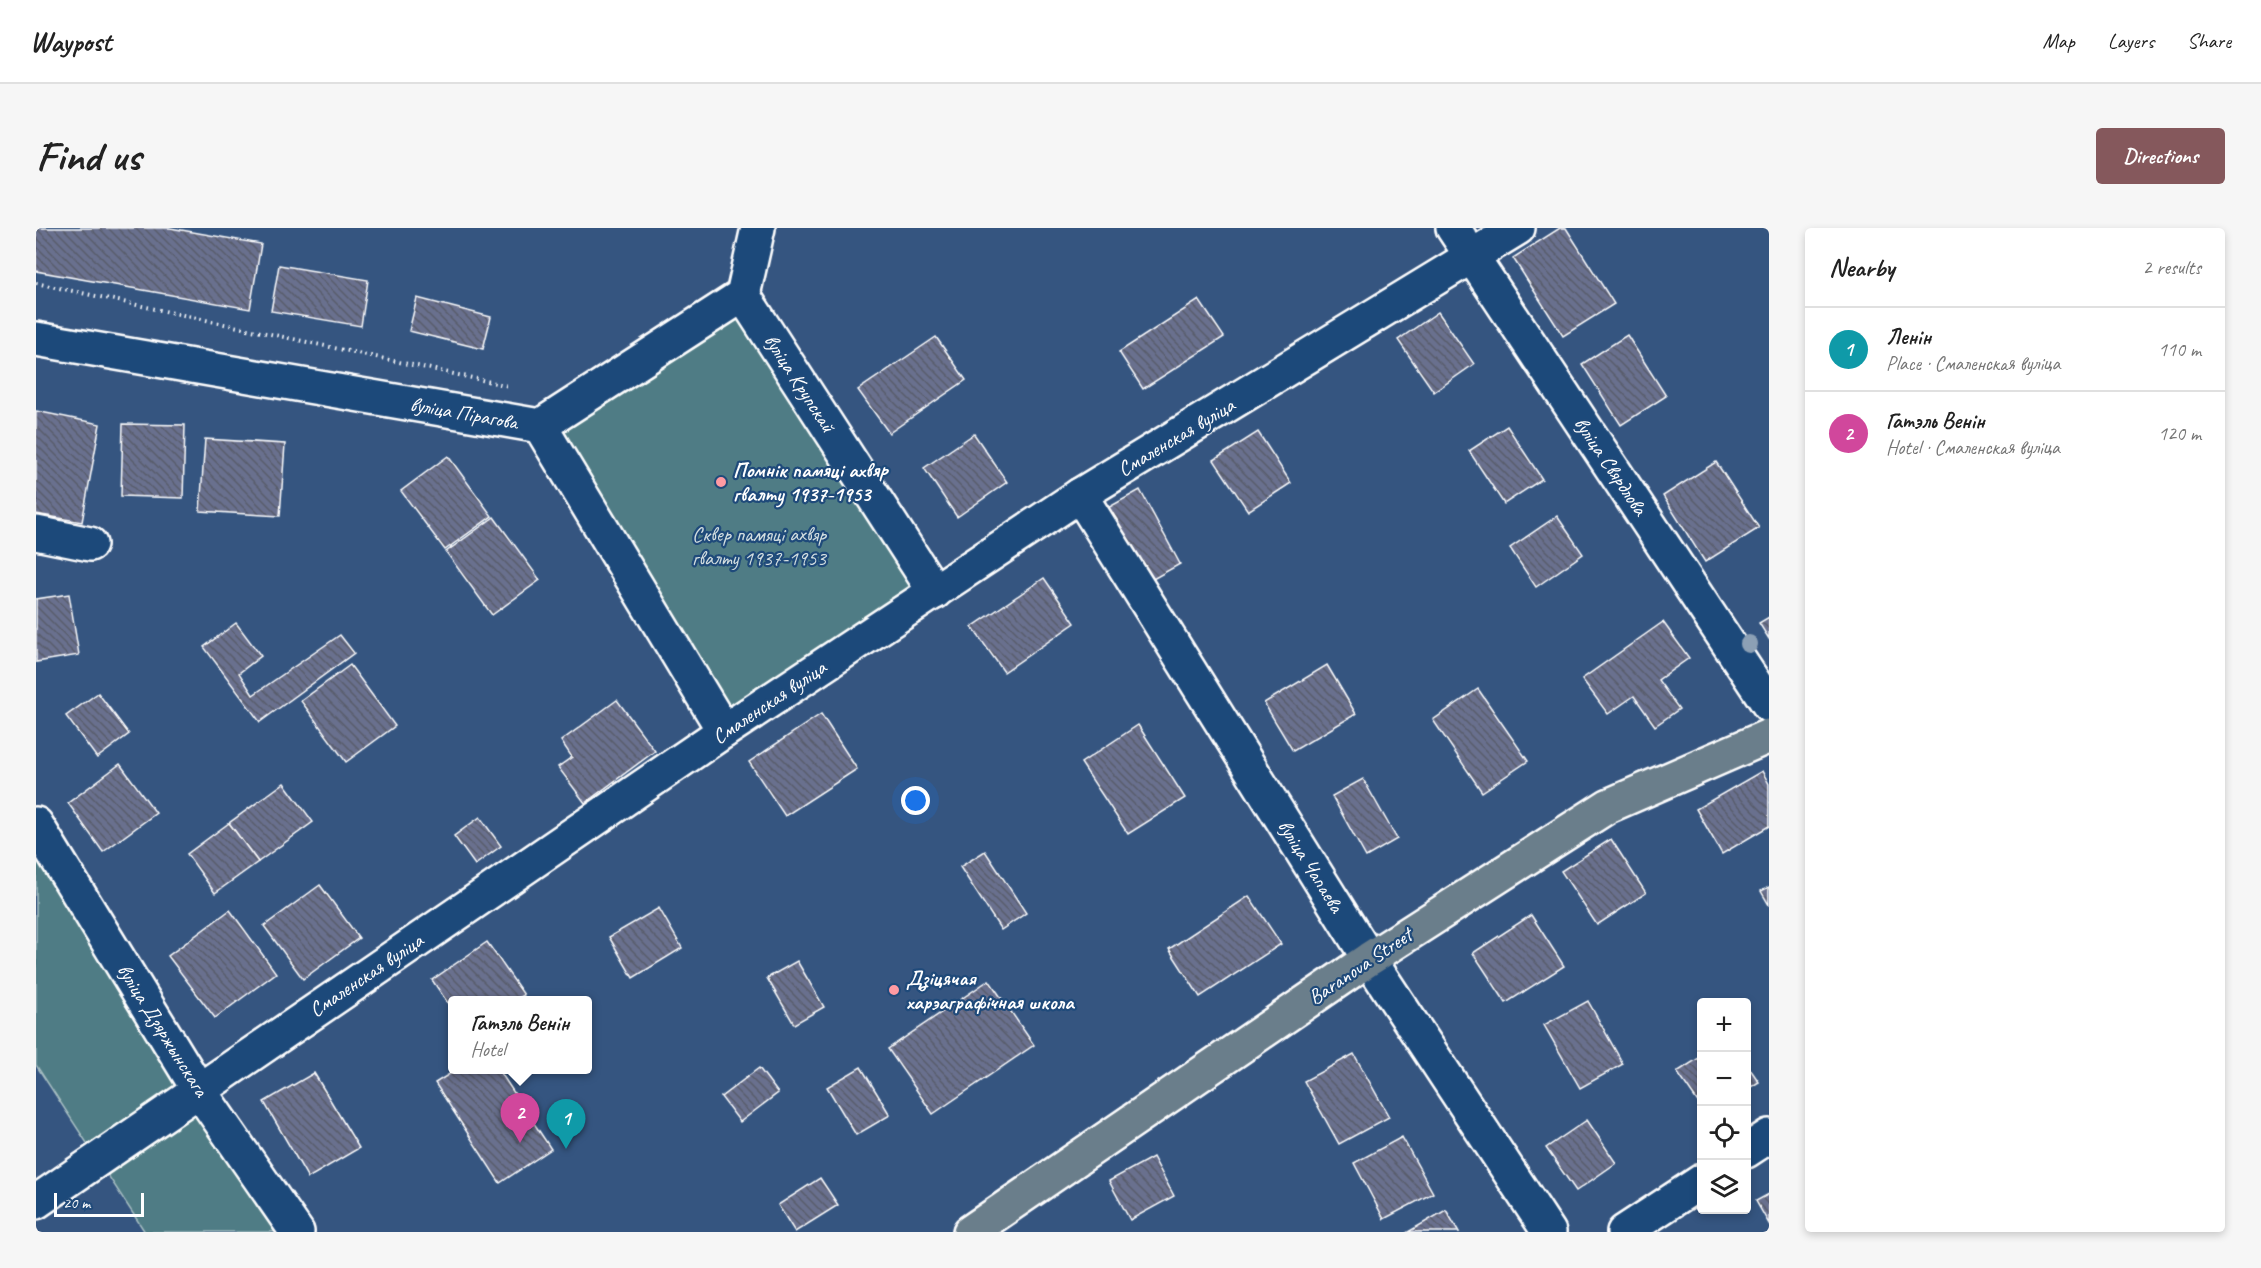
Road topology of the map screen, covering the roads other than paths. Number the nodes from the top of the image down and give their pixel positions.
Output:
1 (1453, 228) edge
2 (1518, 228) edge
3 (756, 229) edge
4 (1471, 255) junction
5 (743, 295) junction
6 (36, 339) edge
7 (540, 426) junction
8 (1080, 495) junction
9 (36, 533) edge
10 (90, 544) dead end
11 (935, 592) junction
12 (1769, 705) edge
13 (724, 731) junction
14 (1769, 736) edge
15 (36, 824) edge
16 (1369, 959) junction
17 (198, 1089) junction
18 (1769, 1136) edge
19 (1751, 1148) edge
20 (1697, 1184) edge
21 (36, 1202) edge
22 (297, 1232) edge
23 (970, 1232) edge
24 (1549, 1232) edge
25 (1624, 1232) edge

1 - 4 street, вуліца Свярдлова
2 - 4 street, Смаленская вуліца
3 - 5 street
4 - 8 street, Смаленская вуліца
4 - 12 street, вуліца Свярдлова
5 - 7 street
5 - 11 street, вуліца Крупскай
6 - 7 street, вуліца Пірагова
7 - 13 street, вуліца Пірагова
8 - 11 street, Смаленская вуліца
8 - 16 street, вуліца Чапаева
9 - 10 street
11 - 13 street, Смаленская вуліца
13 - 17 street, Смаленская вуліца
14 - 16 main road, Baranova Street
15 - 17 street, вуліца Дзяржынскага
16 - 23 main road, Baranova Street
16 - 24 street, вуліца Чапаева
17 - 21 street, Смаленская вуліца
17 - 22 street, вуліца Дзяржынскага
18 - 19 street
20 - 25 street

